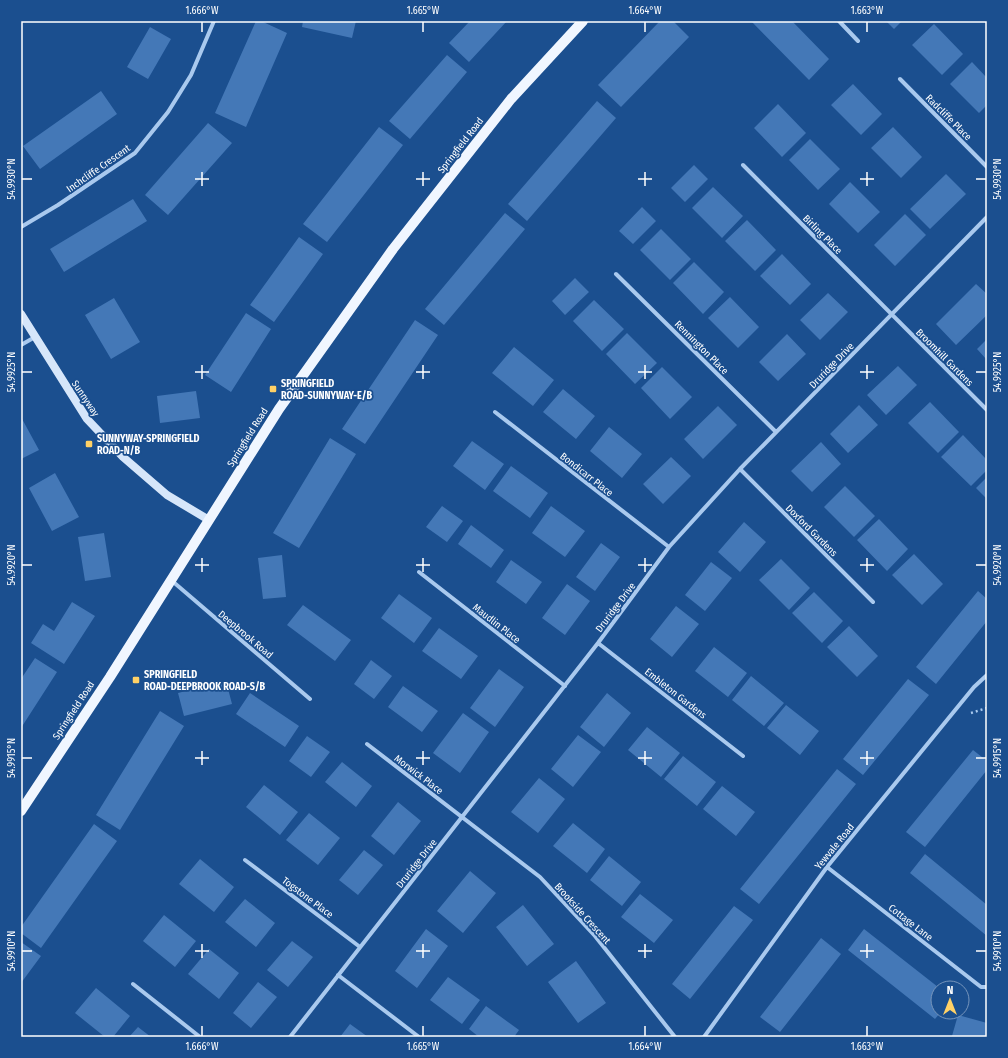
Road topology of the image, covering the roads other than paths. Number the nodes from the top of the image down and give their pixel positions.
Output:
1 (214, 21) edge
2 (582, 21) edge
3 (839, 21) edge
4 (858, 41) dead end
5 (900, 79) dead end
6 (743, 165) dead end
7 (987, 167) edge
8 (987, 217) edge
9 (21, 227) edge
10 (616, 274) dead end
11 (21, 314) edge
12 (891, 314) junction
13 (35, 338) junction
14 (21, 345) edge
15 (987, 410) edge
16 (495, 412) dead end
17 (776, 432) junction
18 (740, 469) junction
19 (209, 520) junction
20 (669, 547) junction
21 (419, 572) dead end
22 (171, 580) junction
23 (873, 602) dead end
24 (598, 644) junction
25 (987, 675) edge
26 (565, 686) junction
27 (310, 699) dead end
28 (367, 744) dead end
29 (743, 756) dead end
30 (21, 811) edge
31 (462, 817) junction
32 (245, 860) dead end
33 (827, 866) junction
34 (360, 947) junction
35 (338, 975) junction
36 (133, 984) dead end
37 (987, 987) edge
38 (200, 1037) edge
39 (290, 1037) edge
40 (419, 1037) edge
41 (675, 1037) edge
42 (704, 1037) edge

1 - 9 street, Inchcliffe Crescent
2 - 19 main road, Springfield Road
3 - 4 street
5 - 7 street, Radcliffe Place
6 - 12 street, Birling Place
8 - 12 street, Druridge Drive
10 - 17 street, Rennington Place
11 - 13 street, Sunnyway
12 - 15 street, Broomhill Gardens
12 - 17 street, Druridge Drive
13 - 14 street
13 - 19 street, Sunnyway
16 - 20 street, Bondicarr Place
17 - 18 street, Druridge Drive
18 - 20 street, Druridge Drive
18 - 23 street, Doxford Gardens
19 - 22 main road, Springfield Road
20 - 24 street, Druridge Drive
21 - 26 street, Maudlin Place
22 - 27 street, Deepbrook Road
22 - 30 main road, Springfield Road
24 - 26 street, Druridge Drive
24 - 29 street, Embleton Gardens
25 - 33 street, Yewvale Road
26 - 31 street, Druridge Drive
28 - 31 street, Morwick Place
31 - 34 street, Druridge Drive
31 - 41 street, Brookside Crescent
32 - 34 street, Togstone Place
33 - 37 street, Cottage Lane
33 - 42 street, Yewvale Road
34 - 35 street, Druridge Drive
35 - 39 street, Druridge Drive
35 - 40 street
36 - 38 street

